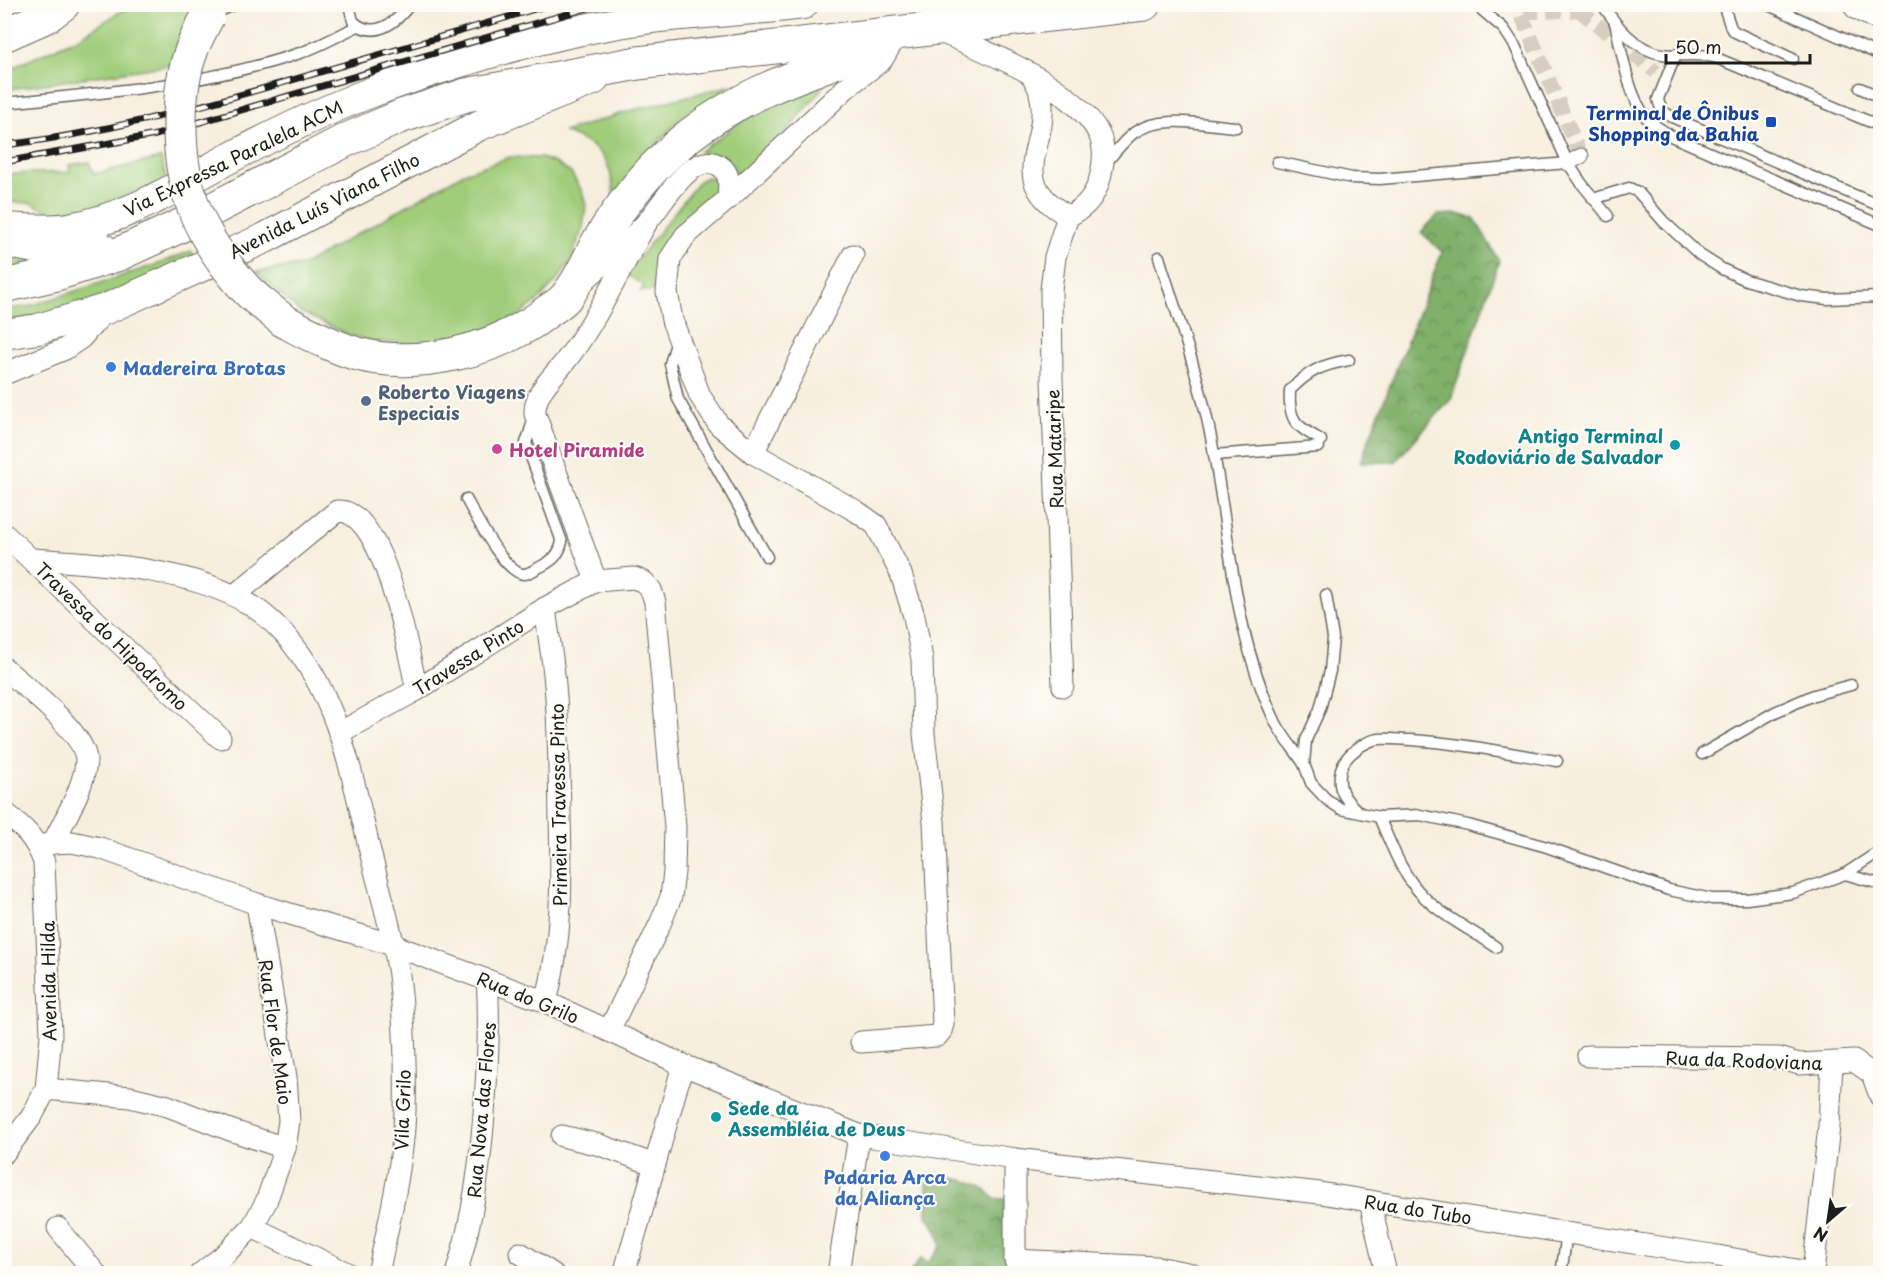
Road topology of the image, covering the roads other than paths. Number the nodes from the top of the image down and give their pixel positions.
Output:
1 (352, 4) edge
2 (410, 4) edge
3 (1144, 4) edge
4 (1475, 4) edge
5 (1602, 4) edge
6 (1723, 4) edge
7 (1766, 4) edge
8 (1860, 4) edge
9 (789, 6) edge
10 (220, 8) edge
11 (55, 10) edge
12 (1881, 14) edge
13 (1615, 23) junction
14 (4, 24) edge
15 (358, 26) junction
16 (932, 28) junction
17 (4, 35) edge
18 (894, 41) junction
19 (1676, 54) junction
20 (1881, 55) edge
21 (1793, 59) dead end
22 (638, 63) junction
23 (1032, 76) junction
24 (1860, 88) dead end
25 (1881, 97) edge
26 (4, 103) edge
27 (1881, 126) edge
28 (1236, 127) dead end
29 (1575, 160) junction
30 (1277, 162) dead end
31 (1102, 167) junction
32 (633, 191) junction
33 (728, 199) junction
34 (1593, 199) junction
35 (1881, 206) edge
36 (1068, 216) junction
37 (1608, 216) dead end
38 (647, 222) junction
39 (182, 225) junction
40 (1881, 225) edge
41 (4, 228) edge
42 (4, 240) edge
43 (615, 253) junction
44 (853, 255) dead end
45 (1159, 257) dead end
46 (4, 286) edge
47 (1881, 297) edge
48 (560, 302) junction
49 (106, 309) junction
50 (586, 330) junction
51 (4, 334) edge
52 (678, 337) junction
53 (1349, 360) dead end
54 (4, 374) edge
55 (535, 414) junction
56 (753, 453) junction
57 (1214, 455) junction
58 (466, 499) dead end
59 (4, 534) edge
60 (766, 557) dead end
61 (32, 559) junction
62 (596, 581) junction
63 (235, 595) junction
64 (1326, 595) dead end
65 (544, 608) junction
66 (4, 668) edge
67 (1851, 685) dead end
68 (1063, 686) dead end
69 (417, 690) junction
70 (339, 733) junction
71 (219, 738) dead end
72 (1702, 754) dead end
73 (1557, 761) dead end
74 (1304, 764) junction
75 (4, 812) edge
76 (1362, 815) junction
77 (1379, 817) junction
78 (46, 844) junction
79 (1881, 851) edge
80 (1845, 874) junction
81 (1881, 884) edge
82 (257, 904) junction
83 (393, 945) junction
84 (1496, 947) dead end
85 (487, 980) junction
86 (546, 1002) junction
87 (609, 1031) junction
88 (861, 1042) dead end
89 (1588, 1056) dead end
90 (1832, 1063) junction
91 (683, 1065) junction
92 (46, 1089) junction
93 (1881, 1096) edge
94 (859, 1135) junction
95 (562, 1136) dead end
96 (285, 1148) junction
97 (4, 1153) edge
98 (1016, 1159) junction
99 (655, 1165) junction
100 (1370, 1201) junction
101 (252, 1227) junction
102 (58, 1228) dead end
103 (1567, 1233) junction
104 (520, 1253) dead end
105 (1017, 1267) edge
106 (1816, 1273) edge
107 (96, 1274) edge
108 (200, 1274) edge
109 (349, 1274) edge
110 (378, 1274) edge
111 (456, 1274) edge
112 (553, 1274) edge
113 (624, 1274) edge
114 (838, 1274) edge
115 (1192, 1274) edge
116 (1386, 1274) edge
117 (1561, 1274) edge

1 - 15 lane
2 - 15 lane
3 - 16 highway
4 - 29 lane
5 - 13 lane
6 - 21 lane
7 - 20 lane
8 - 12 highway
9 - 41 main road, Via Expressa Paralela ACM
10 - 48 highway, bridge
11 - 14 main road
11 - 17 highway
13 - 19 lane
13 - 40 lane
15 - 26 lane
16 - 18 highway
16 - 22 highway
16 - 23 street
18 - 32 highway
18 - 33 street
19 - 27 lane
19 - 35 lane
22 - 39 highway
22 - 49 main road, Avenida Luís Viana Filho
23 - 31 street
23 - 36 street
24 - 25 lane
28 - 31 lane
29 - 30 lane
29 - 34 lane
31 - 36 street
32 - 43 street
32 - 48 highway
33 - 38 street
33 - 52 street
34 - 37 lane
34 - 47 lane
36 - 68 street, Rua Mataripe
38 - 43 street
38 - 50 street
39 - 42 highway
39 - 46 highway
43 - 48 street
43 - 50 street
44 - 56 street
45 - 57 lane
48 - 50 street
49 - 51 main road, Avenida Luís Viana Filho
49 - 54 street
50 - 55 street
52 - 56 street
52 - 60 lane
53 - 57 lane
55 - 58 lane
55 - 62 street
56 - 88 street
57 - 74 lane
59 - 61 street, Travessa do Hipodromo
61 - 63 street, Vila Grilo
61 - 71 street, Travessa do Hipodromo
62 - 65 street, Travessa Pinto
62 - 87 street, Travessa Pinto
63 - 69 street
63 - 70 street, Vila Grilo
64 - 74 lane
65 - 69 street, Travessa Pinto
65 - 86 street, Primeira Travessa Pinto
66 - 78 street
67 - 72 lane
69 - 70 street, Travessa Pinto
70 - 83 street, Vila Grilo
73 - 76 lane
74 - 76 lane
75 - 78 street, Avenida Hilda
76 - 77 lane
77 - 80 lane
77 - 84 lane
78 - 82 street, Rua do Grilo
78 - 92 street, Avenida Hilda
79 - 80 lane
80 - 81 lane
82 - 83 street, Rua do Grilo
82 - 96 street, Rua Flor de Maio
83 - 85 street, Rua do Grilo
83 - 110 street, Vila Grilo
85 - 86 street, Rua do Grilo
85 - 111 street, Rua Nova das Flores
86 - 87 street, Rua do Grilo
87 - 91 street, Rua do Grilo
89 - 90 street, Rua da Rodoviana
90 - 93 street, Rua da Rodoviana
90 - 106 street
91 - 94 street, Rua do Grilo
91 - 99 street
92 - 96 street
92 - 97 street, Avenida Hilda
94 - 98 street, Rua do Grilo
94 - 114 street
95 - 99 street
96 - 101 street, Rua Flor de Maio
98 - 100 street, Rua do Tubo
98 - 105 street
99 - 113 street
100 - 103 street, Rua do Tubo
100 - 116 street
101 - 108 street, Rua Flor de Maio
101 - 109 street
102 - 107 street
103 - 106 street, Rua do Tubo
103 - 117 lane
104 - 112 street
105 - 115 street

